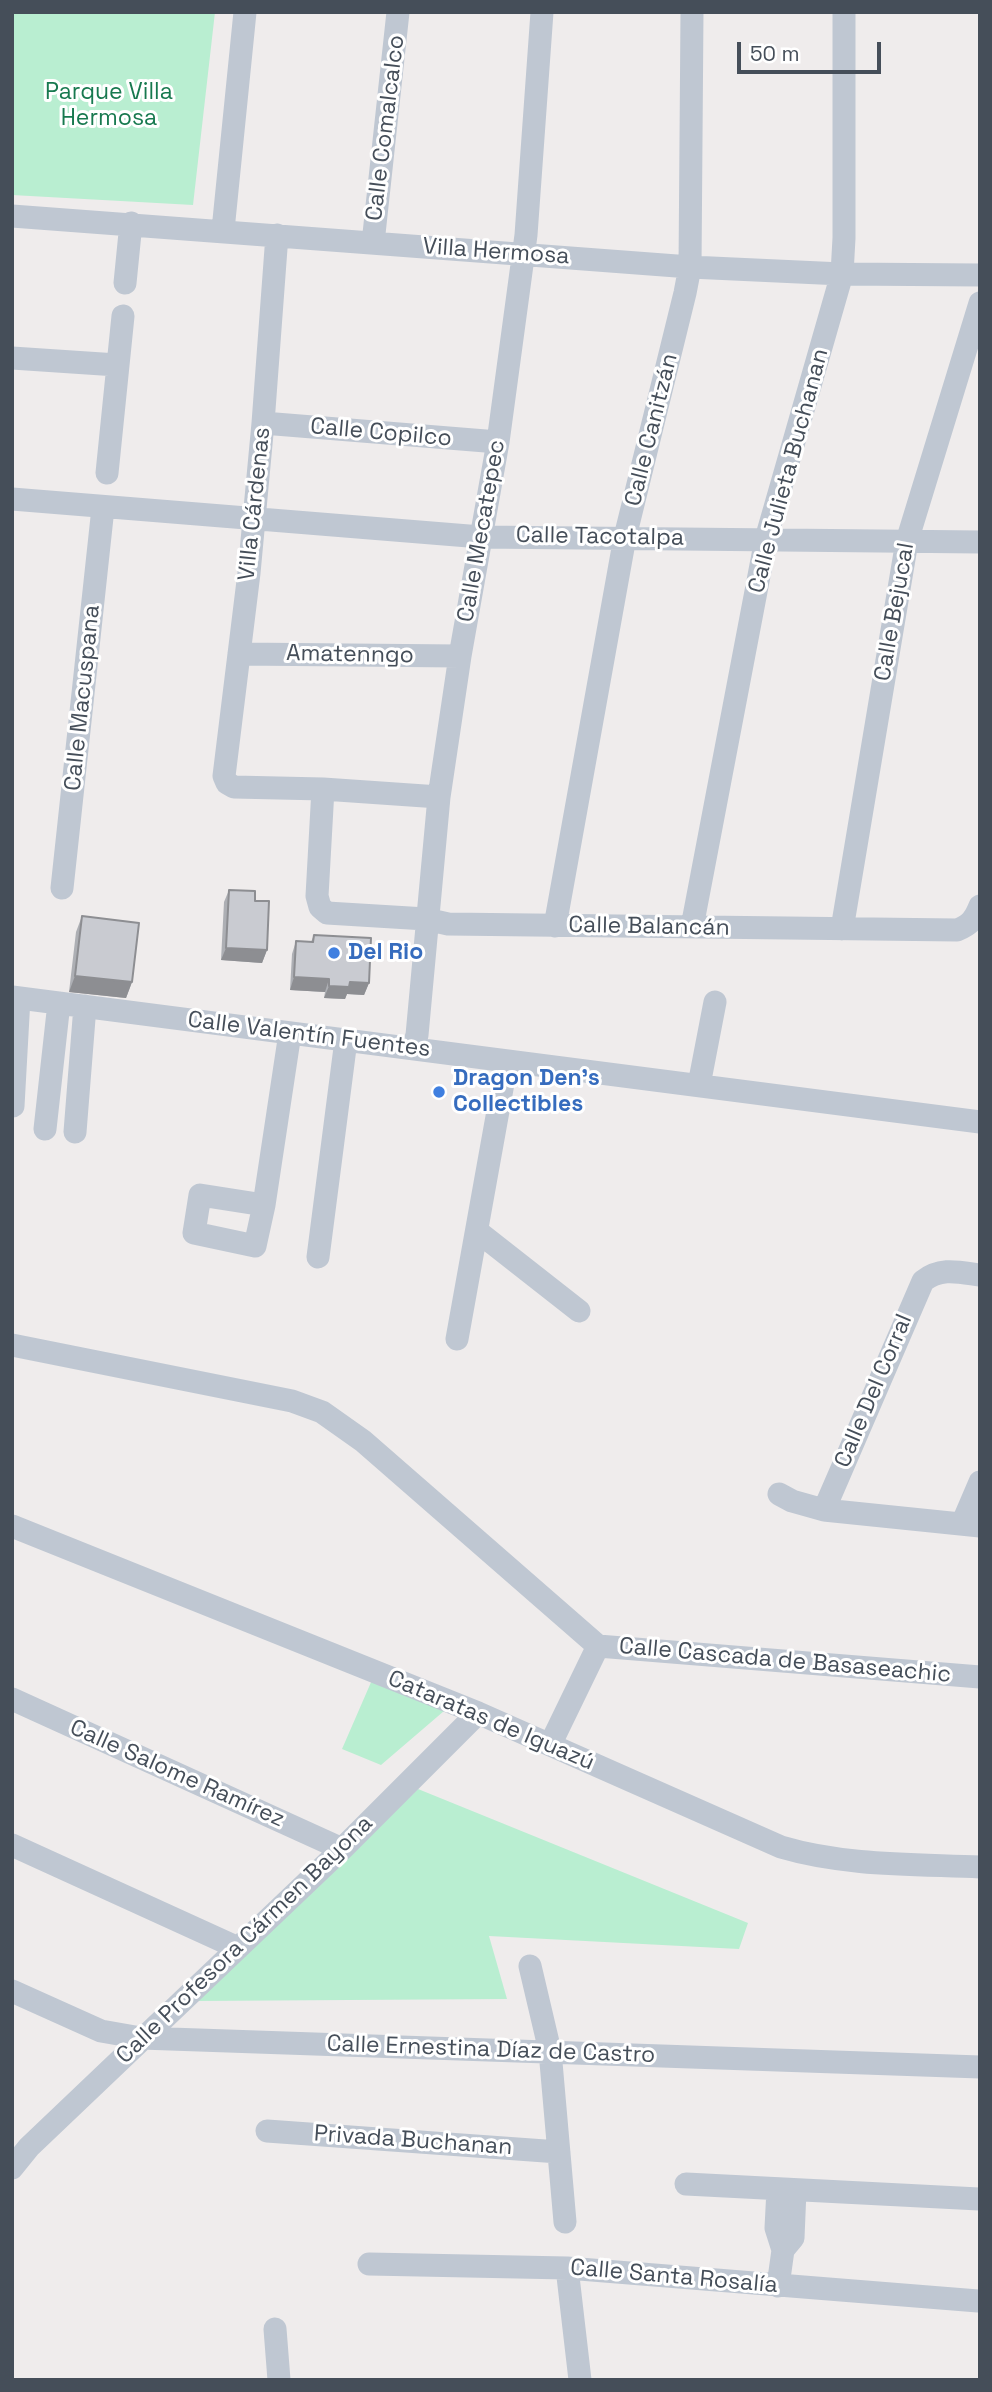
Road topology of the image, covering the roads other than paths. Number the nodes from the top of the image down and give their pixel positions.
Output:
1 (245, 12) edge
2 (398, 12) edge
3 (542, 12) edge
4 (692, 12) edge
5 (844, 12) edge
6 (12, 216) edge
7 (131, 223) junction
8 (223, 230) junction
9 (277, 235) junction
10 (373, 243) junction
11 (523, 253) junction
12 (690, 267) junction
13 (842, 274) junction
14 (980, 275) edge
15 (125, 283) dead end
16 (980, 303) edge
17 (123, 316) dead end
18 (12, 358) edge
19 (117, 365) junction
20 (263, 423) junction
21 (498, 442) junction
22 (107, 473) dead end
23 (12, 499) edge
24 (103, 508) junction
25 (254, 518) junction
26 (481, 537) junction
27 (625, 537) junction
28 (766, 539) junction
29 (907, 541) junction
30 (980, 542) edge
31 (239, 654) junction
32 (460, 656) junction
33 (323, 789) junction
34 (439, 797) junction
35 (62, 888) dead end
36 (977, 913) edge
37 (426, 919) junction
38 (555, 926) junction
39 (692, 927) junction
40 (842, 929) junction
41 (16, 997) edge
42 (715, 1002) dead end
43 (59, 1003) junction
44 (85, 1006) junction
45 (290, 1033) junction
46 (346, 1040) junction
47 (413, 1048) junction
48 (508, 1061) junction
49 (699, 1086) junction
50 (13, 1106) edge
51 (980, 1122) edge
52 (45, 1129) dead end
53 (75, 1132) dead end
54 (264, 1205) dead end
55 (477, 1231) junction
56 (318, 1257) dead end
57 (980, 1275) edge
58 (579, 1311) dead end
59 (457, 1339) dead end
60 (12, 1345) edge
61 (980, 1482) edge
62 (779, 1494) dead end
63 (824, 1510) junction
64 (971, 1525) edge
65 (12, 1526) edge
66 (598, 1646) junction
67 (980, 1677) edge
68 (12, 1699) edge
69 (478, 1713) junction
70 (550, 1745) junction
71 (12, 1845) edge
72 (342, 1849) junction
73 (980, 1867) edge
74 (237, 1948) junction
75 (530, 1966) dead end
76 (12, 1991) edge
77 (141, 2038) junction
78 (550, 2052) junction
79 (980, 2067) edge
80 (267, 2131) dead end
81 (21, 2143) edge
82 (559, 2152) junction
83 (12, 2168) edge
84 (686, 2184) dead end
85 (787, 2189) junction
86 (979, 2199) edge
87 (565, 2222) dead end
88 (369, 2264) dead end
89 (567, 2268) junction
90 (778, 2286) junction
91 (978, 2301) edge
92 (275, 2329) dead end
93 (279, 2380) edge
94 (580, 2380) edge

1 - 8 street
2 - 10 street, Calle Comalcalco
3 - 11 street, Calle Mecatepec
4 - 12 street, Calle Canitzán
5 - 13 street, Calle Julieta Buchanan
6 - 7 street, Villa Hermosa
7 - 8 street, Villa Hermosa
7 - 15 street
8 - 9 street, Villa Hermosa
9 - 10 street, Villa Hermosa
9 - 20 street, Villa Cárdenas
10 - 11 street, Villa Hermosa
11 - 12 street, Villa Hermosa
11 - 21 street, Calle Mecatepec
12 - 13 street, Villa Hermosa
12 - 27 street, Calle Canitzán
13 - 14 street, Villa Hermosa
13 - 28 street, Calle Julieta Buchanan
16 - 29 street, Calle Bejucal
17 - 19 street
18 - 19 street
19 - 22 street
20 - 21 street, Calle Copilco
20 - 25 street, Villa Cárdenas
21 - 26 street, Calle Mecatepec
23 - 24 street, Calle Tacotalpa
24 - 25 street, Calle Tacotalpa
24 - 35 street, Calle Macuspana
25 - 26 street, Calle Tacotalpa
25 - 31 street, Villa Cárdenas
26 - 27 street, Calle Tacotalpa
26 - 32 street, Calle Mecatepec
27 - 28 street, Calle Tacotalpa
27 - 38 street, Calle Canitzán
28 - 29 street, Calle Tacotalpa
28 - 39 street, Calle Julieta Buchanan
29 - 30 street, Calle Tacotalpa
29 - 40 street, Calle Bejucal
31 - 32 street, Amatenngo
31 - 33 street, Villa Cárdenas
32 - 34 street, Calle Mecatepec
33 - 34 street
33 - 37 street, Calle Balancán
34 - 37 street, Calle Mecatepec
36 - 40 street, Calle Balancán
37 - 38 street, Calle Balancán
37 - 47 street, Calle Mecatepec
38 - 39 street, Calle Balancán
39 - 40 street, Calle Balancán
41 - 43 street, Calle Valentín Fuentes
41 - 50 street
42 - 49 street
43 - 44 street, Calle Valentín Fuentes
43 - 52 street
44 - 45 street, Calle Valentín Fuentes
44 - 53 street
45 - 46 street, Calle Valentín Fuentes
45 - 54 street
46 - 47 street, Calle Valentín Fuentes
46 - 56 street
47 - 48 street, Calle Valentín Fuentes
48 - 49 street, Calle Valentín Fuentes
48 - 55 street
49 - 51 street, Calle Valentín Fuentes
55 - 58 street
55 - 59 street
57 - 63 street, Calle Del Corral
60 - 66 street, Calle Cascada de Basaseachic
61 - 64 street
62 - 63 street
63 - 64 street
65 - 69 street, Cataratas de Iguazú
66 - 67 street, Calle Cascada de Basaseachic
66 - 70 street
68 - 72 street, Calle Salome Ramírez
69 - 70 street, Cataratas de Iguazú
69 - 72 street, Calle Profesora Cármen Bayona
70 - 73 street, Cataratas de Iguazú
71 - 74 street
72 - 74 street, Calle Profesora Cármen Bayona
74 - 77 street, Calle Profesora Cármen Bayona
75 - 78 street
76 - 77 street, Calle Ernestina Díaz de Castro
77 - 78 street, Calle Ernestina Díaz de Castro
77 - 81 street, Calle Profesora Cármen Bayona
78 - 79 street, Calle Ernestina Díaz de Castro
78 - 82 street
80 - 82 street, Privada Buchanan
81 - 83 street, Calle Profesora Cármen Bayona
82 - 87 street
84 - 85 street
85 - 86 street
85 - 90 street
88 - 89 street, Calle Santa Rosalía
89 - 90 street, Calle Santa Rosalía
89 - 94 street
90 - 91 street, Calle Santa Rosalía
92 - 93 street

